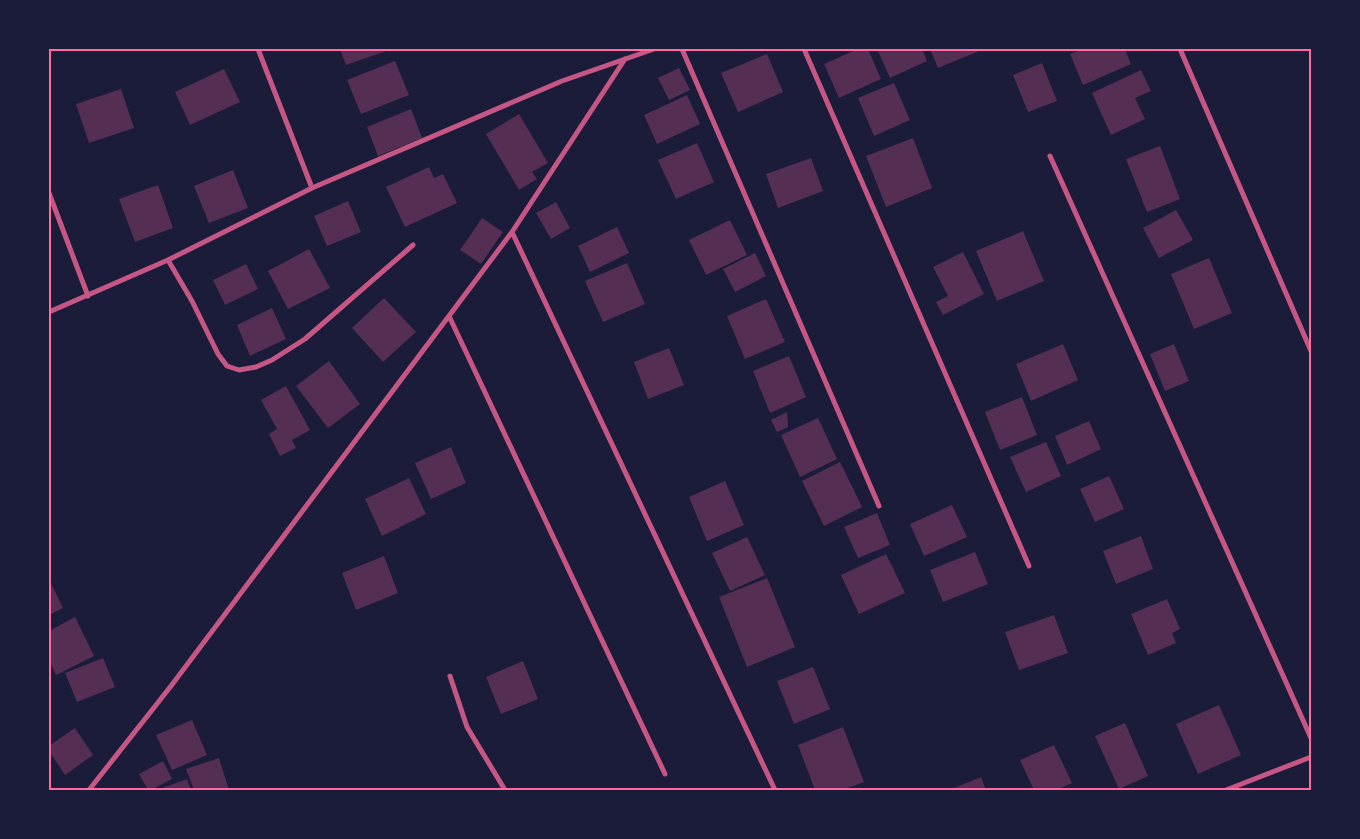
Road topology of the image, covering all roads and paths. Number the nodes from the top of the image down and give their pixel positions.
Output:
1 (258, 49) edge
2 (654, 49) edge
3 (682, 49) edge
4 (804, 49) edge
5 (1180, 49) edge
6 (625, 59) junction
7 (1050, 156) dead end
8 (312, 188) junction
9 (49, 193) edge
10 (512, 232) junction
11 (413, 244) dead end
12 (168, 260) junction
13 (88, 296) junction
14 (49, 312) edge
15 (449, 316) junction
16 (1311, 351) edge
17 (879, 506) dead end
18 (1029, 566) dead end
19 (450, 676) dead end
20 (1311, 738) edge
21 (1311, 757) edge
22 (665, 774) dead end
23 (89, 790) edge
24 (505, 790) edge
25 (775, 790) edge
26 (1226, 790) edge

1 - 8 street
2 - 6 street
3 - 17 street
4 - 18 street
5 - 16 street
6 - 8 street
6 - 10 street
7 - 20 street
8 - 12 street
9 - 13 street
10 - 15 street
10 - 25 street
11 - 12 street
12 - 13 street
13 - 14 street
15 - 22 street
15 - 23 street
19 - 24 street
21 - 26 street

